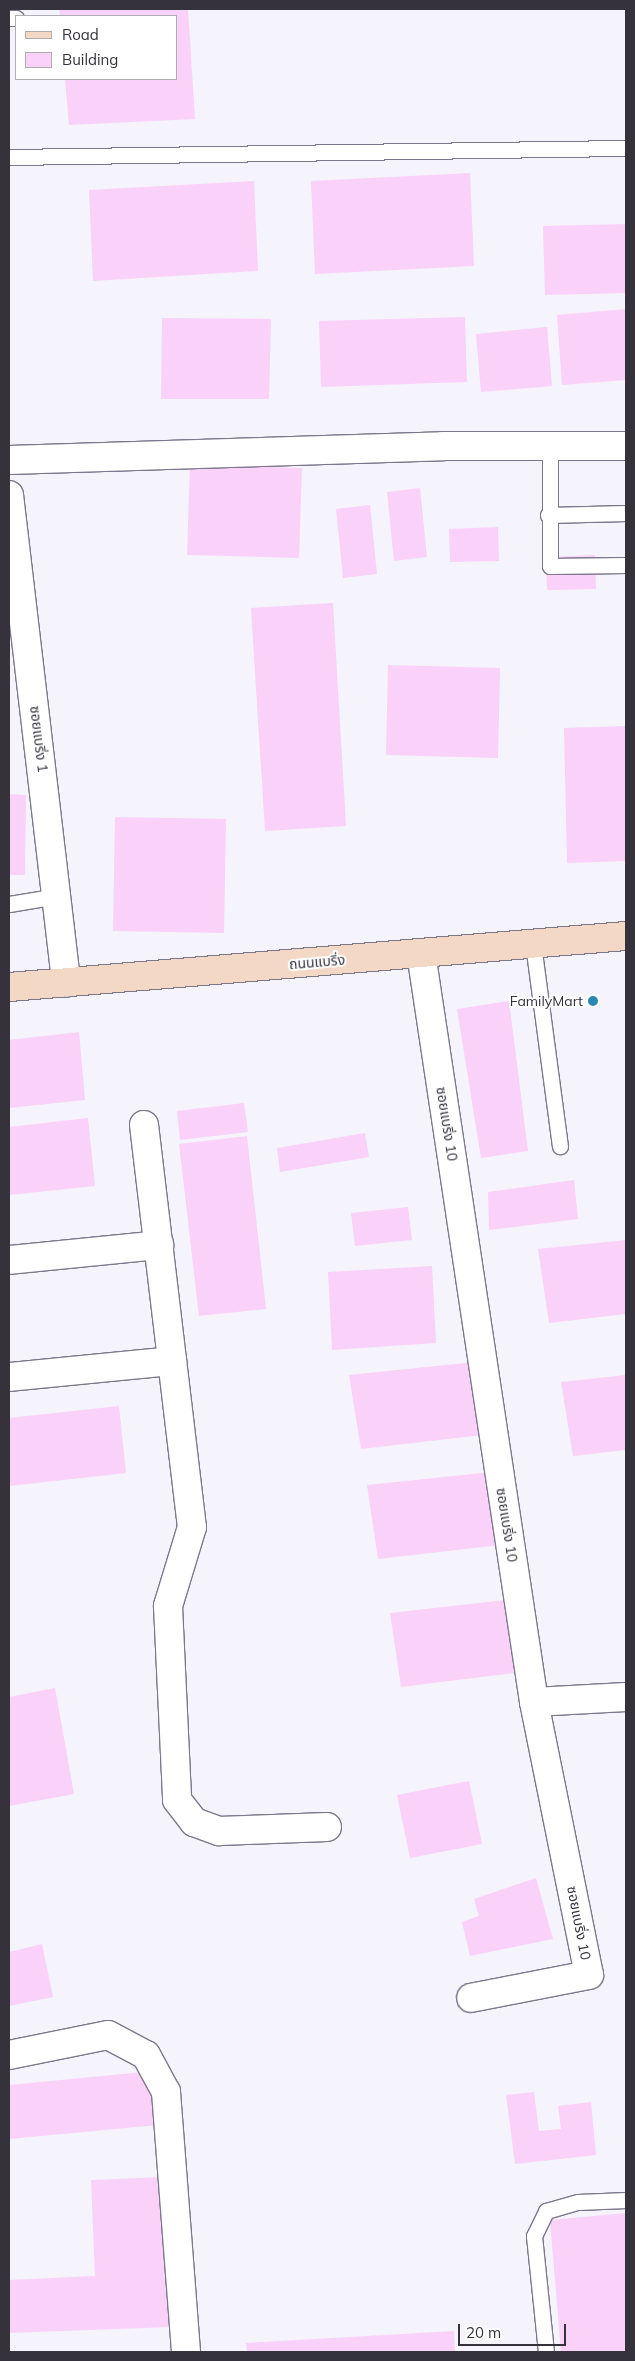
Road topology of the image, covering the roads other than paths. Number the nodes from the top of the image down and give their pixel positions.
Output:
1 (626, 148) edge
2 (9, 157) edge
3 (550, 446) junction
4 (626, 446) edge
5 (9, 460) edge
6 (9, 495) edge
7 (626, 513) edge
8 (548, 515) junction
9 (626, 565) edge
10 (58, 896) junction
11 (9, 904) edge
12 (626, 936) edge
13 (533, 944) junction
14 (421, 953) junction
15 (66, 983) junction
16 (9, 987) edge
17 (144, 1125) dead end
18 (560, 1146) dead end
19 (159, 1245) junction
20 (9, 1260) edge
21 (172, 1361) junction
22 (9, 1377) edge
23 (626, 1696) edge
24 (534, 1702) junction
25 (327, 1826) dead end
26 (471, 1998) dead end
27 (9, 2055) edge
28 (626, 2200) edge
29 (186, 2352) edge
30 (546, 2352) edge

1 - 2 lane
3 - 4 street
3 - 5 street
3 - 8 lane
6 - 10 street, ซอยแบริ่ง 1
7 - 8 lane
8 - 9 lane
10 - 11 lane
10 - 15 street, ซอยแบริ่ง 1
12 - 13 main road, ถนนแบริ่ง
13 - 14 main road, ถนนแบริ่ง
13 - 18 lane
14 - 15 main road, ถนนแบริ่ง
14 - 24 street, ซอยแบริ่ง 10
15 - 16 main road, ถนนแบริ่ง
17 - 19 street
19 - 20 street
19 - 21 street
21 - 22 street
21 - 25 street
23 - 24 street
24 - 26 street, ซอยแบริ่ง 10
27 - 29 street
28 - 30 lane

